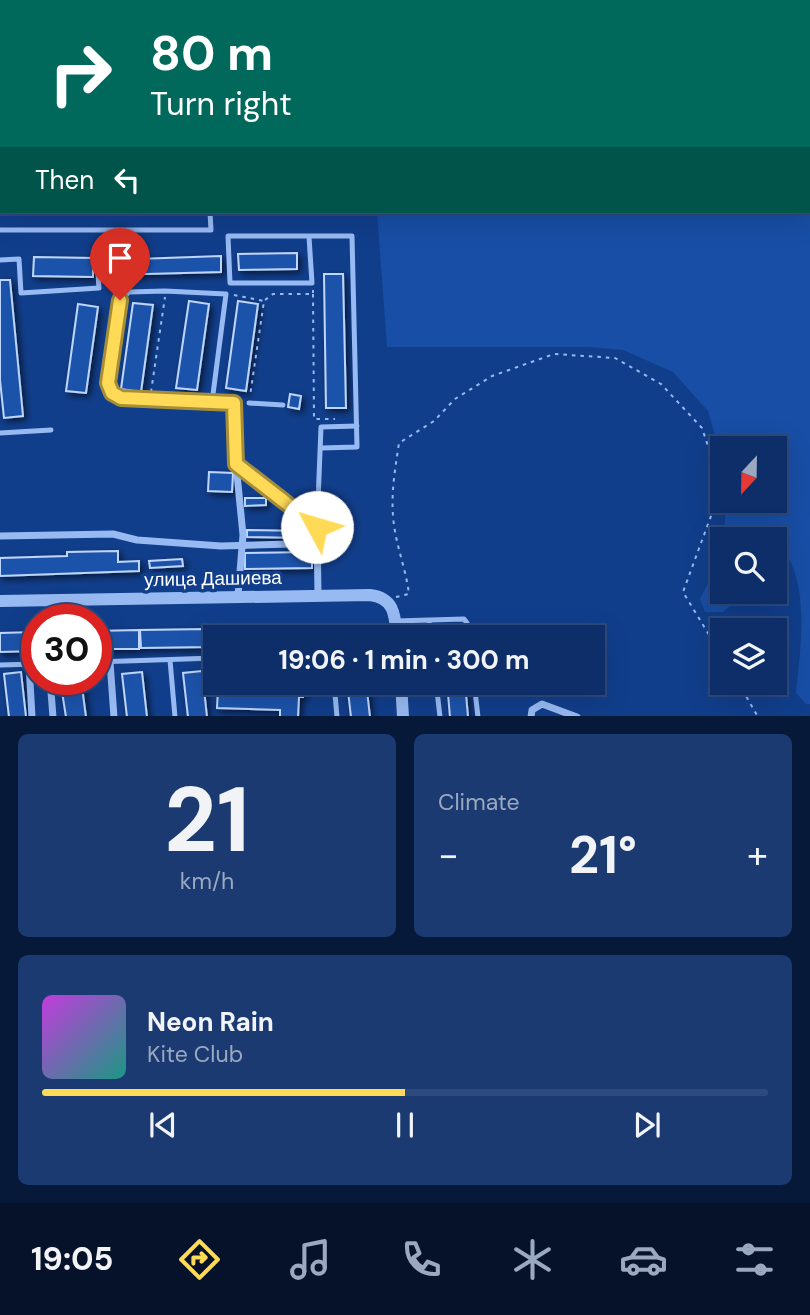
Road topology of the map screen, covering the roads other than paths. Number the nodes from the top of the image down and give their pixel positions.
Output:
1 (210, 214) edge
2 (0, 230) edge
3 (309, 237) junction
4 (0, 260) edge
5 (97, 260) dead end
6 (212, 402) junction
7 (234, 403) joint
8 (249, 403) road end
9 (283, 405) dead end
10 (357, 426) junction
11 (51, 430) dead end
12 (0, 433) edge
13 (321, 448) junction
14 (236, 464) junction
15 (317, 527) junction
16 (0, 536) edge
17 (243, 544) junction
18 (316, 549) junction
19 (318, 595) junction
20 (238, 596) junction
21 (0, 601) edge
22 (395, 621) junction
23 (429, 621) junction
24 (396, 625) edge
25 (430, 625) edge
26 (465, 625) edge
27 (203, 659) edge
28 (170, 660) junction
29 (112, 662) edge
30 (0, 664) edge
31 (21, 664) edge
32 (112, 689) edge
33 (32, 695) edge
34 (51, 695) edge
35 (336, 695) edge
36 (401, 695) edge
37 (438, 695) edge
38 (476, 695) edge
39 (32, 716) edge
40 (53, 716) edge
41 (114, 716) edge
42 (176, 716) edge
43 (338, 716) edge
44 (402, 716) edge
45 (440, 716) edge
46 (478, 716) edge
47 (531, 716) edge
48 (577, 716) edge

1 - 2 lane
3 - 3 lane
3 - 10 lane
4 - 5 lane
6 - 6 lane
6 - 7 lane
7 - 14 street
8 - 9 lane
10 - 13 lane
10 - 13 lane
11 - 12 lane
13 - 15 lane
14 - 15 street
14 - 17 street
15 - 18 street
16 - 17 street
17 - 18 street
17 - 20 street
18 - 19 street
19 - 20 street, улица Дашиева
19 - 22 street, улица Дашиева
20 - 21 street, улица Дашиева
22 - 23 lane
22 - 24 street
23 - 25 lane
23 - 26 lane
27 - 28 lane
28 - 29 lane
28 - 42 lane
30 - 31 lane
32 - 41 street
33 - 39 street
34 - 40 street
35 - 43 lane
36 - 44 street
37 - 45 lane
38 - 46 lane
47 - 48 street

